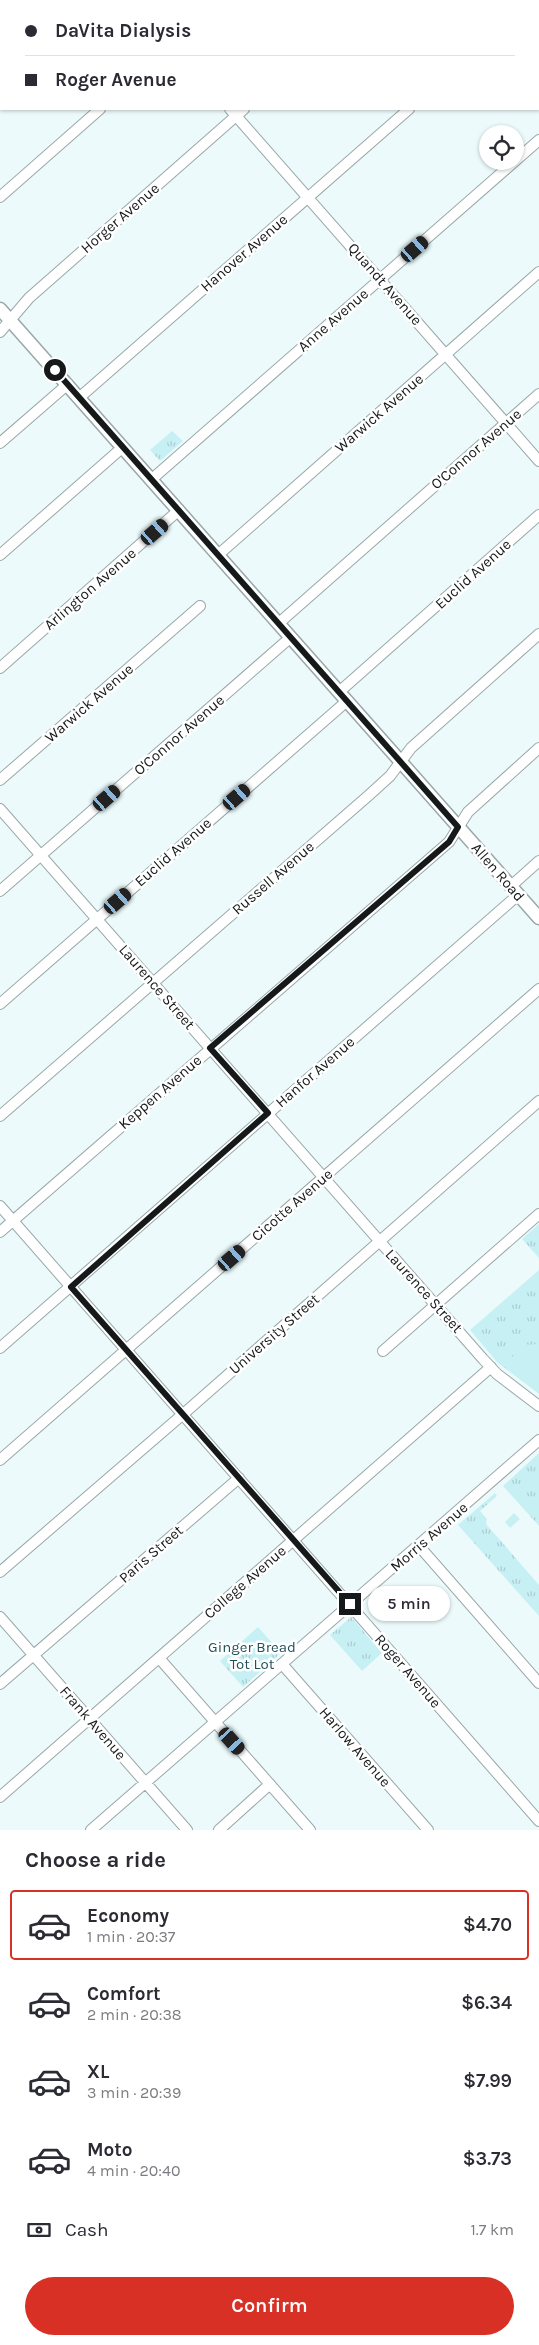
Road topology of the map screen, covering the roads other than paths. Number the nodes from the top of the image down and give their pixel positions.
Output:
1 (99, 110) edge
2 (409, 110) edge
3 (233, 112) edge
4 (539, 140) edge
5 (0, 196) edge
6 (308, 197) junction
7 (539, 272) edge
8 (380, 278) junction
9 (0, 309) edge
10 (10, 320) junction
11 (0, 332) edge
12 (446, 354) junction
13 (68, 384) junction
14 (539, 394) edge
15 (80, 398) junction
16 (506, 423) junction
17 (0, 443) edge
18 (123, 447) junction
19 (539, 461) edge
20 (152, 479) junction
21 (179, 510) junction
22 (539, 515) edge
23 (0, 555) edge
24 (218, 555) junction
25 (200, 606) dead end
26 (279, 623) junction
27 (539, 634) edge
28 (291, 637) junction
29 (0, 668) edge
30 (343, 697) junction
31 (539, 748) edge
32 (401, 762) junction
33 (0, 780) edge
34 (0, 809) edge
35 (458, 827) junction
36 (41, 856) junction
37 (539, 861) edge
38 (514, 890) junction
39 (0, 892) edge
40 (539, 918) edge
41 (97, 919) junction
42 (153, 982) junction
43 (539, 989) edge
44 (0, 1004) edge
45 (210, 1048) junction
46 (539, 1101) edge
47 (268, 1113) junction
48 (0, 1116) edge
49 (324, 1177) junction
50 (0, 1206) edge
51 (539, 1214) edge
52 (13, 1221) junction
53 (0, 1232) edge
54 (380, 1241) junction
55 (71, 1287) junction
56 (435, 1304) junction
57 (0, 1348) edge
58 (125, 1350) junction
59 (382, 1351) dead end
60 (491, 1367) junction
61 (539, 1406) edge
62 (183, 1414) junction
63 (539, 1440) edge
64 (0, 1460) edge
65 (239, 1478) junction
66 (293, 1540) junction
67 (419, 1546) junction
68 (3, 1569) edge
69 (350, 1604) junction
70 (0, 1617) edge
71 (34, 1654) junction
72 (159, 1658) junction
73 (282, 1664) junction
74 (539, 1683) edge
75 (0, 1684) edge
76 (89, 1718) junction
77 (215, 1722) junction
78 (145, 1782) junction
79 (270, 1784) junction
80 (0, 1797) edge
81 (539, 1821) edge
82 (91, 1830) edge
83 (187, 1830) edge
84 (219, 1830) edge
85 (310, 1830) edge
86 (428, 1830) edge

1 - 5 street
2 - 6 street, Hanover Avenue
3 - 6 street, Quandt Avenue
3 - 10 street, Horger Avenue
4 - 8 street, Anne Avenue
6 - 8 street, Quandt Avenue
6 - 15 street, Hanover Avenue
7 - 12 street, Warwick Avenue
8 - 12 street, Quandt Avenue
8 - 20 street, Anne Avenue
9 - 10 main road, Allen Road
10 - 11 street, Horger Avenue
10 - 13 main road, Allen Road
12 - 16 street, Quandt Avenue
12 - 24 street, Warwick Avenue
13 - 15 main road, Allen Road
13 - 17 street
14 - 16 street, O'Connor Avenue
15 - 18 main road, Allen Road
16 - 19 street, Quandt Avenue
16 - 26 street, O'Connor Avenue
18 - 20 main road, Allen Road
18 - 23 street
20 - 21 main road, Allen Road
21 - 24 main road, Allen Road
21 - 29 street, Arlington Avenue
22 - 30 street, Euclid Avenue
24 - 26 main road, Allen Road
25 - 33 street, Warwick Avenue
26 - 28 main road, Allen Road
27 - 32 street, Russell Avenue
28 - 30 main road, Allen Road
28 - 36 street, O'Connor Avenue
30 - 32 main road, Allen Road
30 - 41 street, Euclid Avenue
31 - 35 street, Keppen Avenue
32 - 35 main road, Allen Road
32 - 42 street, Russell Avenue
34 - 36 street, Laurence Street
35 - 38 main road, Allen Road
35 - 45 street, Keppen Avenue
36 - 39 street, O'Connor Avenue
36 - 41 street, Laurence Street
37 - 38 street, Hanfor Avenue
38 - 40 main road, Allen Road
38 - 47 street, Hanfor Avenue
41 - 42 street, Laurence Street
41 - 44 street, Euclid Avenue
42 - 45 street, Laurence Street
42 - 48 street, Russell Avenue
43 - 49 street, Cicotte Avenue
45 - 47 street, Laurence Street
45 - 52 street, Keppen Avenue
46 - 54 street, University Street
47 - 49 street, Laurence Street
47 - 55 street, Hanfor Avenue
49 - 54 street, Laurence Street
49 - 58 street, Cicotte Avenue
50 - 52 street, Roger Avenue
51 - 56 street
52 - 53 street, Keppen Avenue
52 - 55 street, Roger Avenue
54 - 56 street, Laurence Street
54 - 62 street, University Street
55 - 57 street, Hanfor Avenue
55 - 58 street, Roger Avenue
56 - 59 street
56 - 60 street, Laurence Street
58 - 62 street, Roger Avenue
58 - 64 street, Cicotte Avenue
60 - 61 street, Laurence Street
60 - 66 street, College Avenue
62 - 65 street, Roger Avenue
62 - 68 street, University Street
63 - 67 street, Morris Avenue
65 - 66 street, Roger Avenue
65 - 71 street, Paris Street
66 - 69 street, Roger Avenue
66 - 72 street, College Avenue
67 - 69 street, Morris Avenue
67 - 74 street
69 - 73 street, Morris Avenue
69 - 81 street, Roger Avenue
70 - 71 street, Frank Avenue
71 - 75 street, Paris Street
71 - 76 street, Frank Avenue
72 - 76 street, College Avenue
72 - 77 street
73 - 77 street, Morris Avenue
73 - 86 street, Harlow Avenue
76 - 78 street, Frank Avenue
76 - 80 street, College Avenue
77 - 78 street, Morris Avenue
77 - 79 street
78 - 82 street, Morris Avenue
78 - 83 street, Frank Avenue
79 - 84 street
79 - 85 street

